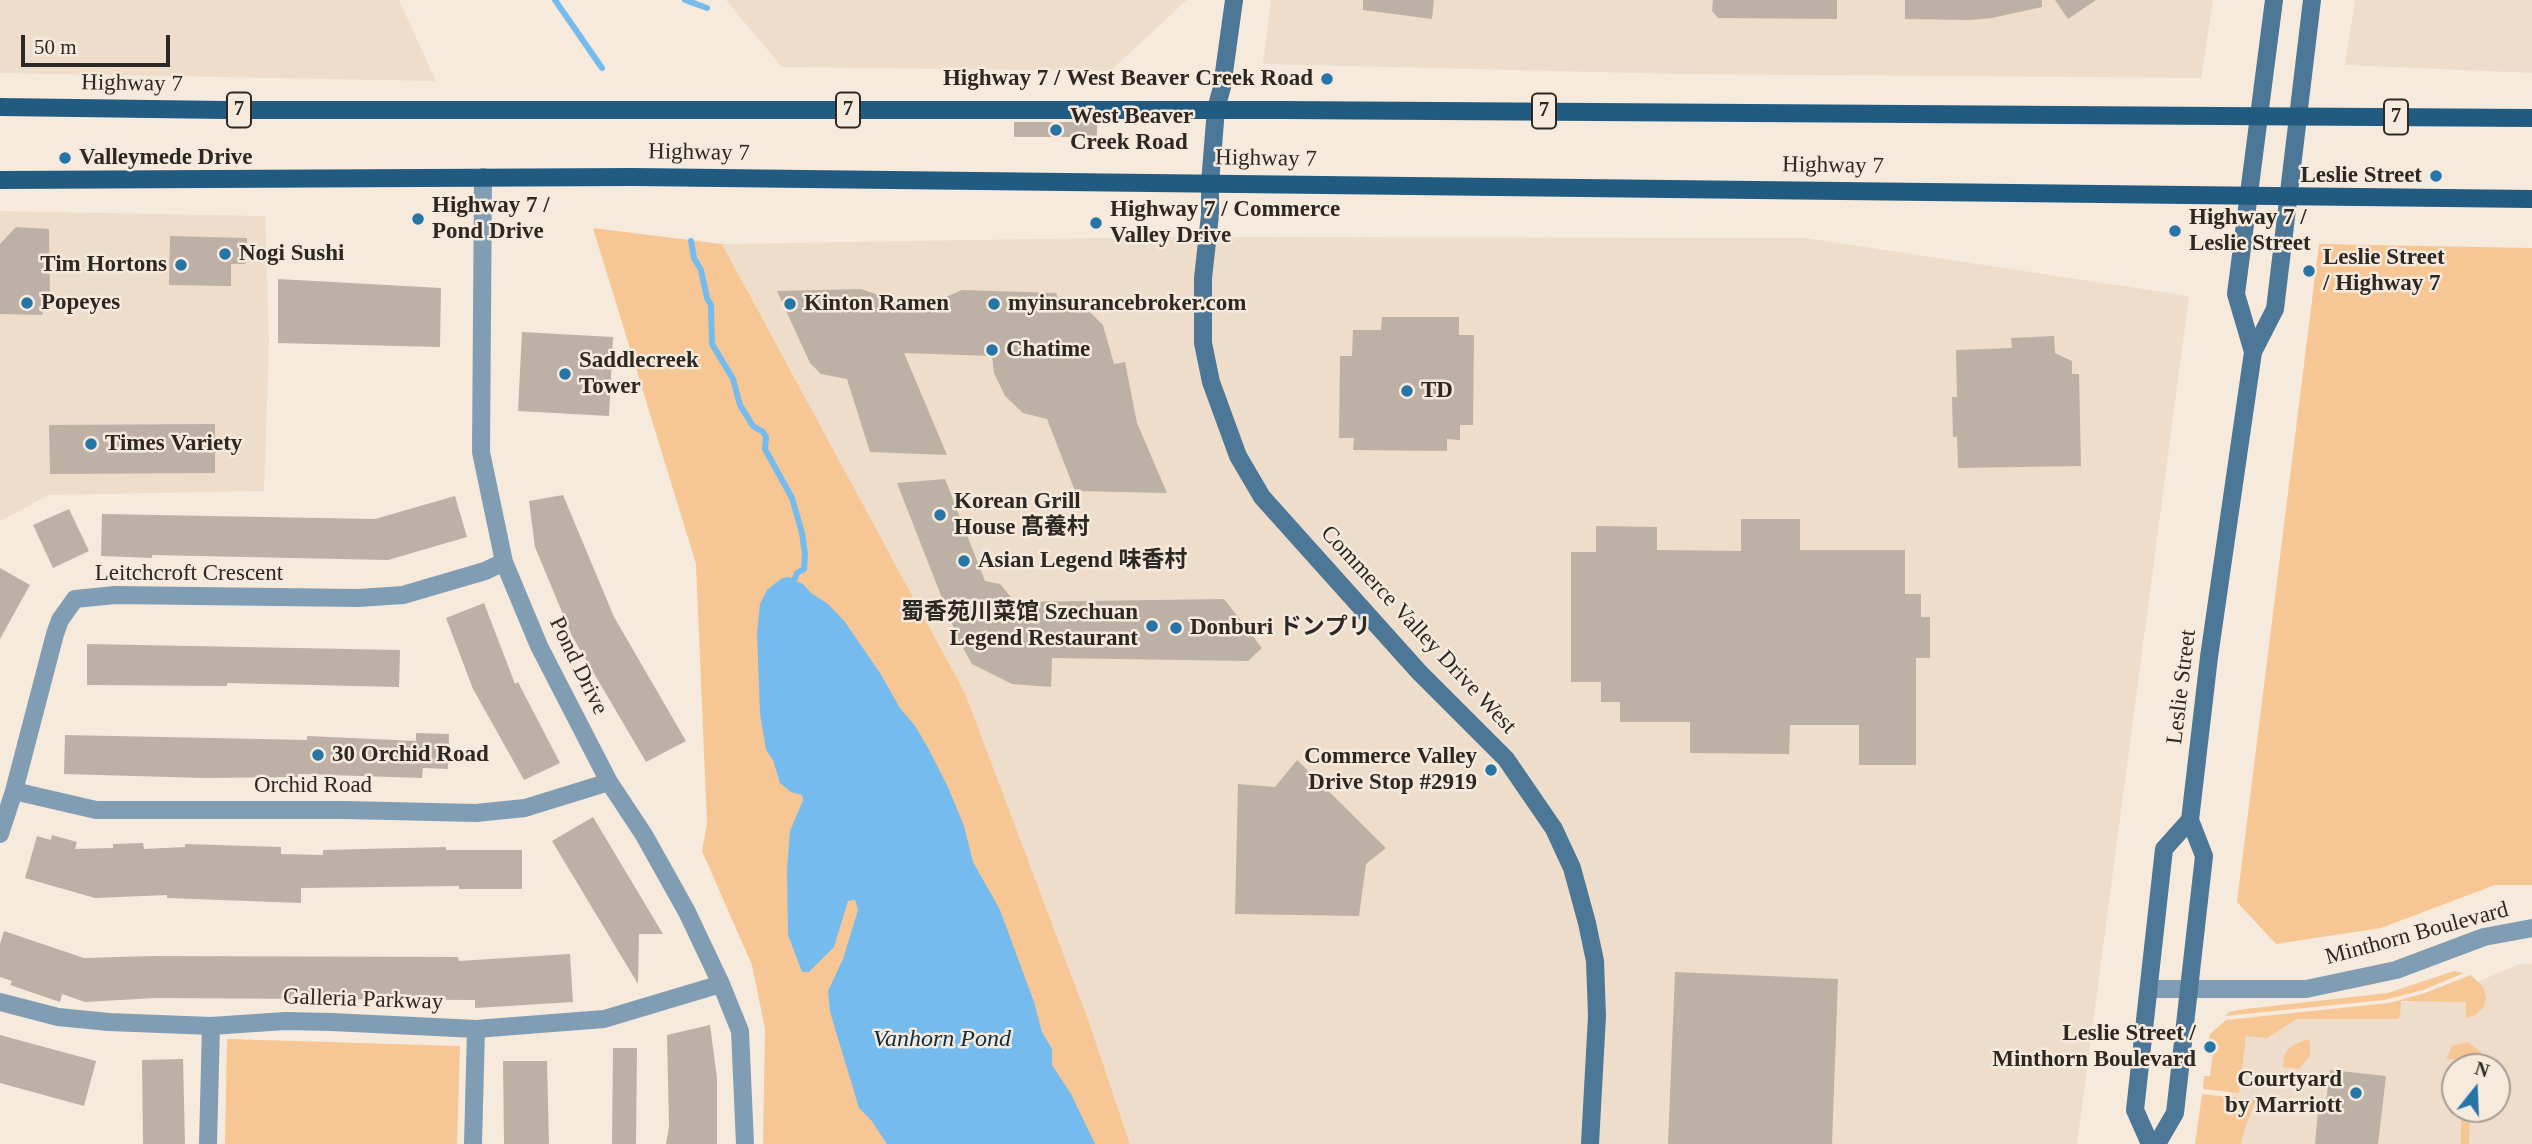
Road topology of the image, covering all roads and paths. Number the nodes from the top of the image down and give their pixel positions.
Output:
1 (1234, 0) edge
2 (2274, 0) edge
3 (2312, 0) edge
4 (0, 107) edge
5 (1216, 109) junction
6 (2259, 116) junction
7 (2298, 117) junction
8 (2532, 118) edge
9 (483, 177) junction
10 (0, 180) edge
11 (1210, 183) junction
12 (2249, 196) junction
13 (2288, 197) junction
14 (2532, 199) edge
15 (2253, 352) junction
16 (504, 562) junction
17 (609, 782) junction
18 (14, 791) junction
19 (2190, 820) junction
20 (0, 834) edge
21 (2532, 928) edge
22 (721, 984) junction
23 (2150, 989) junction
24 (2189, 989) junction
25 (0, 1002) edge
26 (211, 1026) junction
27 (476, 1029) junction
28 (208, 1144) edge
29 (473, 1144) edge
30 (746, 1144) edge
31 (1590, 1144) edge
32 (2150, 1144) edge
33 (2157, 1144) edge

1 - 5 main road
2 - 6 main road, Leslie Street
3 - 7 main road, Leslie Street
4 - 5 main road, Highway 7 / 7
5 - 6 main road, Highway 7 / 7
5 - 11 main road, Commerce Valley Drive West
6 - 7 main road, Highway 7 / 7
6 - 12 main road, Leslie Street
7 - 8 main road, Highway 7 / 7
7 - 13 main road, Leslie Street
9 - 10 main road, Highway 7
9 - 11 main road, Highway 7
9 - 16 street, Pond Drive
11 - 12 main road, Highway 7
11 - 31 main road, Commerce Valley Drive West
12 - 13 main road, Highway 7
12 - 15 main road, Leslie Street
13 - 14 main road, Highway 7
13 - 15 main road, Leslie Street
15 - 19 main road, Leslie Street
16 - 17 street, Pond Drive
16 - 18 street, Leitchcroft Crescent
17 - 18 street, Orchid Road
17 - 22 street, Pond Drive
18 - 20 street, Leitchcroft Crescent
19 - 23 main road
19 - 24 main road, Leslie Street
21 - 24 street, Minthorn Boulevard
22 - 27 street, Galleria Parkway
22 - 30 street, Pond Drive
23 - 24 street, Minthorn Boulevard
23 - 32 main road
24 - 33 main road, Leslie Street
25 - 26 street, Galleria Parkway
26 - 27 street, Galleria Parkway
26 - 28 street
27 - 29 street

